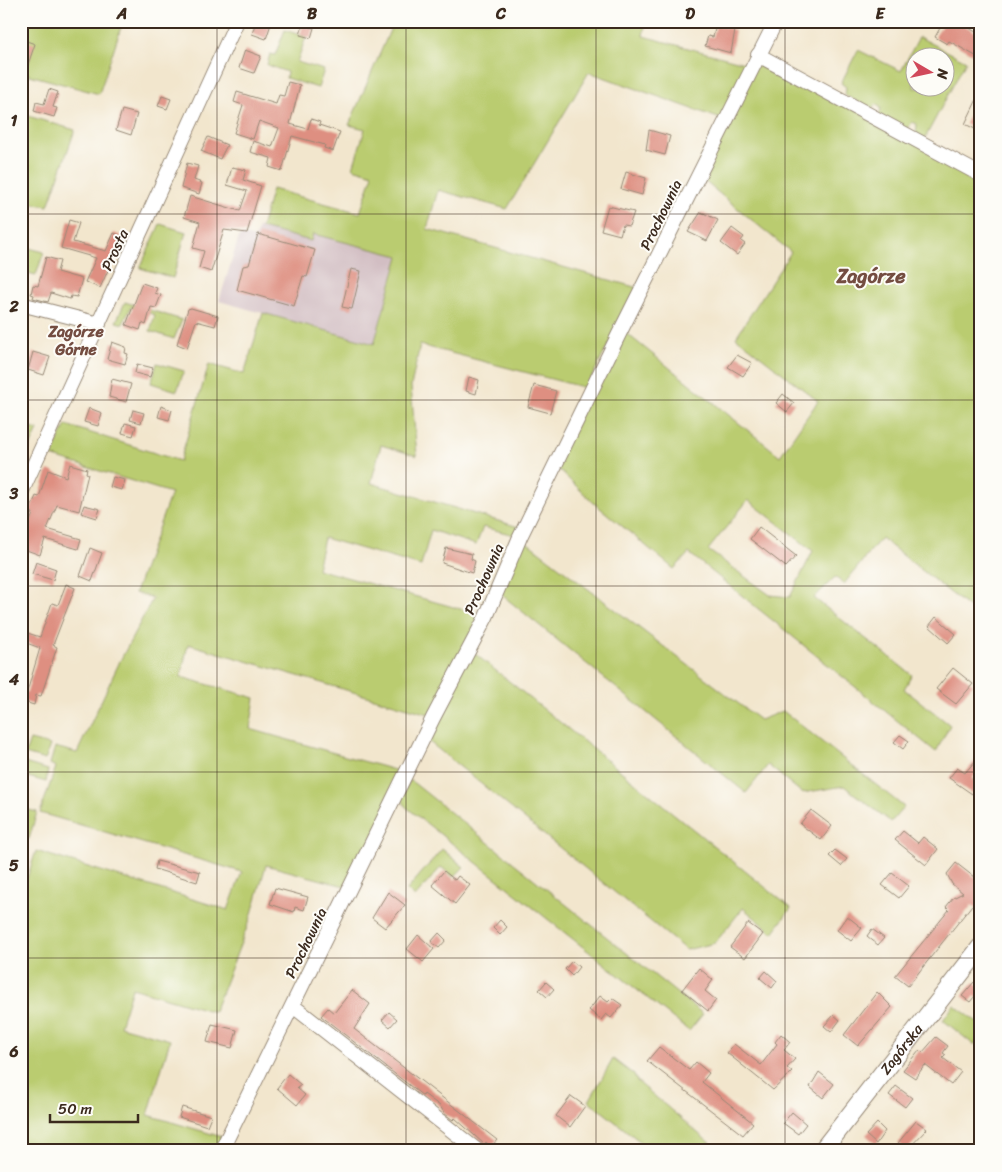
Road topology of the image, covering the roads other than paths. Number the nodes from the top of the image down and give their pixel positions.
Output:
1 (237, 21) edge
2 (776, 21) edge
3 (758, 55) junction
4 (981, 175) edge
5 (21, 304) edge
6 (99, 324) junction
7 (21, 493) edge
8 (981, 947) edge
9 (293, 1006) junction
10 (221, 1151) edge
11 (478, 1151) edge
12 (822, 1151) edge

1 - 6 street, Prosta
2 - 3 street, Prochownia
3 - 4 street
3 - 9 street, Prochownia
5 - 6 street
6 - 7 street, Prosta
8 - 12 street, Zagórska
9 - 10 street, Prochownia
9 - 11 street

